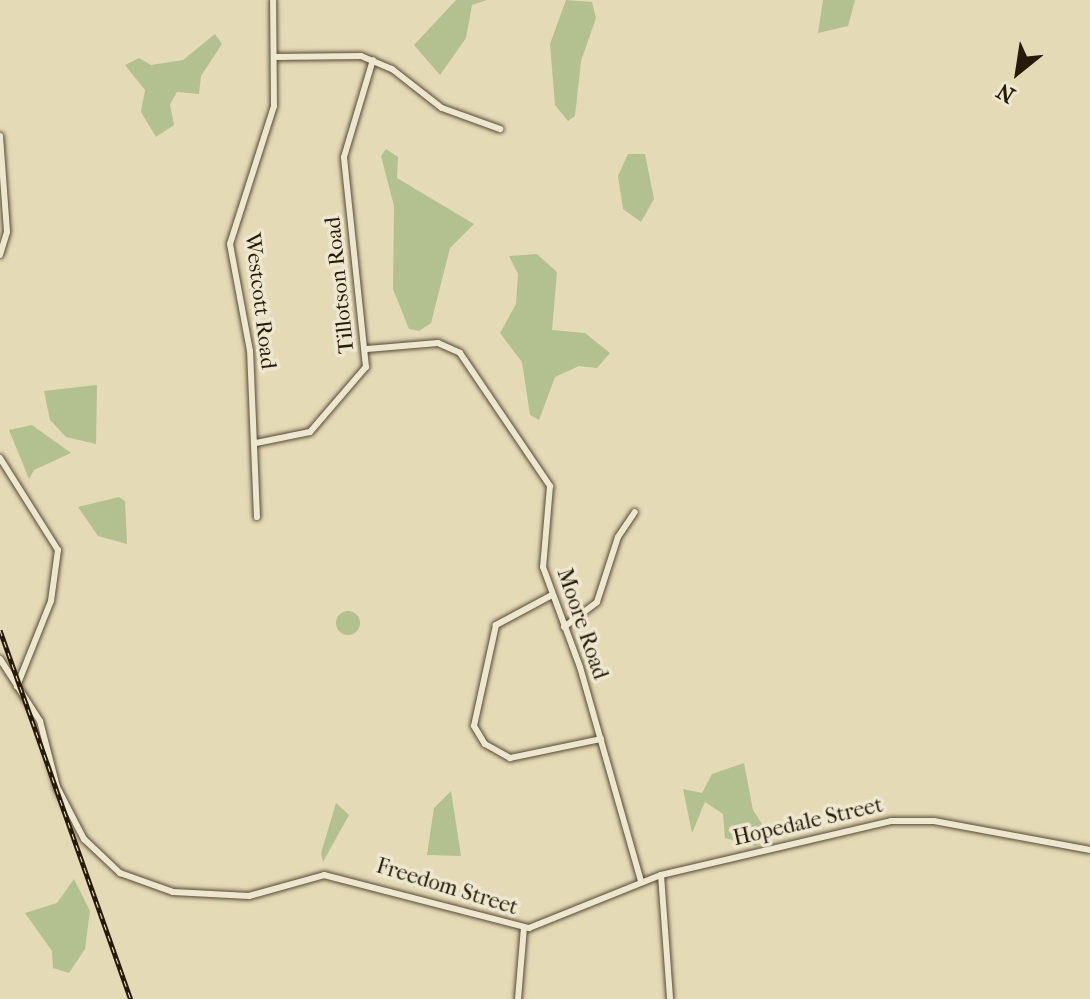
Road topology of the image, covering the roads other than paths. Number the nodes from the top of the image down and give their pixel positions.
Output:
1 (273, 0) edge
2 (274, 57) junction
3 (373, 60) junction
4 (500, 129) dead end
5 (0, 136) edge
6 (0, 255) edge
7 (367, 349) junction
8 (256, 443) junction
9 (0, 458) edge
10 (635, 512) dead end
11 (257, 517) dead end
12 (552, 595) junction
13 (564, 627) junction
14 (0, 659) edge
15 (17, 686) junction
16 (601, 739) junction
17 (1090, 850) edge
18 (723, 859) joint
19 (661, 875) junction
20 (641, 881) junction
21 (524, 928) junction
22 (518, 999) edge
23 (670, 999) edge

1 - 2 street, Westcott Road
2 - 3 street
2 - 8 street, Westcott Road
3 - 4 street
3 - 7 street, Tillotson Road
5 - 6 street
7 - 8 street, Tillotson Road
7 - 12 street, Moore Road
8 - 11 street, Westcott Road
9 - 15 street
10 - 13 street
12 - 13 street, Moore Road
12 - 16 street
13 - 16 street, Moore Road
14 - 15 street, Freedom Street
15 - 21 street, Freedom Street
16 - 20 street, Moore Road
17 - 18 street, Hopedale Street
18 - 19 street, Freedom Street
19 - 20 street, Freedom Street
19 - 23 street
20 - 21 street, Freedom Street
21 - 22 street

